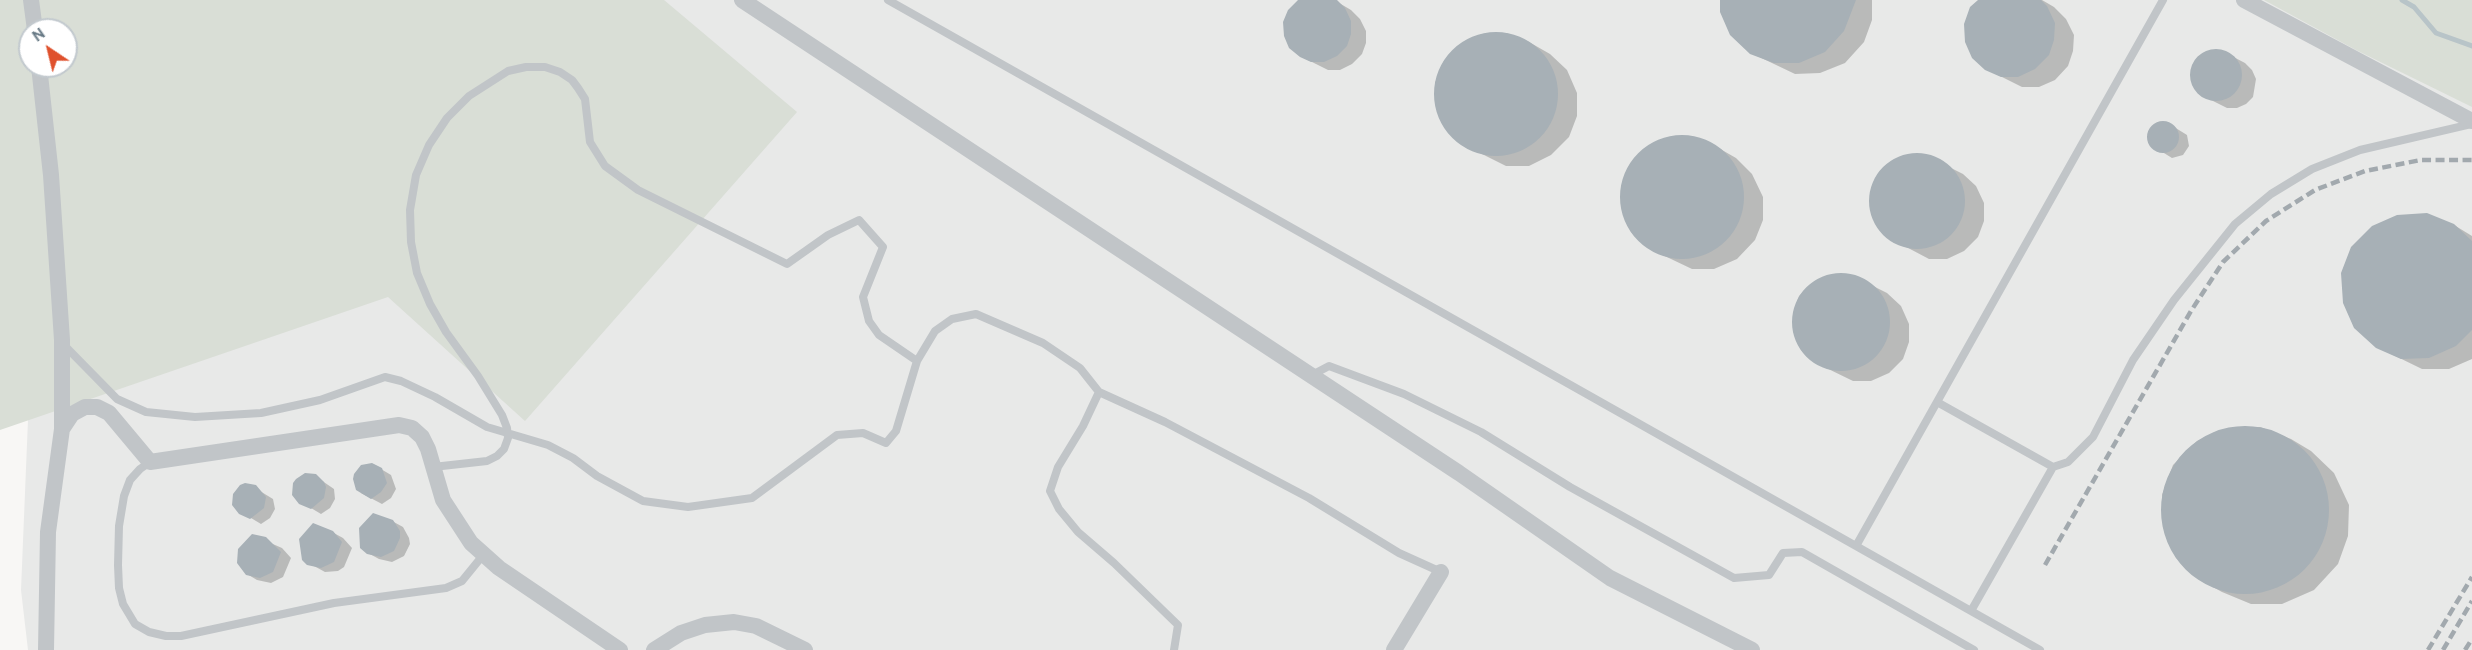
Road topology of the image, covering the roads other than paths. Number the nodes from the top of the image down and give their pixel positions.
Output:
1 (32, 0) edge
2 (742, 0) edge
3 (2163, 0) edge
4 (2244, 0) edge
5 (892, 1) edge
6 (34, 18) edge
7 (40, 78) edge
8 (2472, 122) edge
9 (62, 344) junction
10 (917, 361) junction
11 (1311, 375) junction
12 (1100, 392) junction
13 (1937, 402) junction
14 (62, 429) junction
15 (508, 434) junction
16 (150, 462) junction
17 (433, 466) junction
18 (2053, 467) junction
19 (1856, 546) junction
20 (484, 554) junction
21 (1441, 572) joint
22 (1971, 611) junction
23 (46, 650) edge
24 (620, 650) edge
25 (654, 650) edge
26 (805, 650) edge
27 (1174, 650) edge
28 (1394, 650) edge
29 (1752, 650) edge
30 (1974, 650) edge
31 (2040, 650) edge

1 - 6 street
2 - 11 street
3 - 13 lane
4 - 8 street
5 - 19 lane
7 - 9 street
8 - 18 lane
9 - 14 street
9 - 15 lane
10 - 12 lane
10 - 15 lane
10 - 15 lane
11 - 29 street
11 - 30 lane
12 - 21 lane
12 - 27 lane
13 - 18 lane
13 - 19 lane
14 - 16 street
14 - 23 street
15 - 17 lane
16 - 17 street
16 - 20 lane
17 - 20 street
18 - 22 lane
19 - 22 lane
20 - 24 street
21 - 28 street
22 - 31 lane
25 - 26 street

